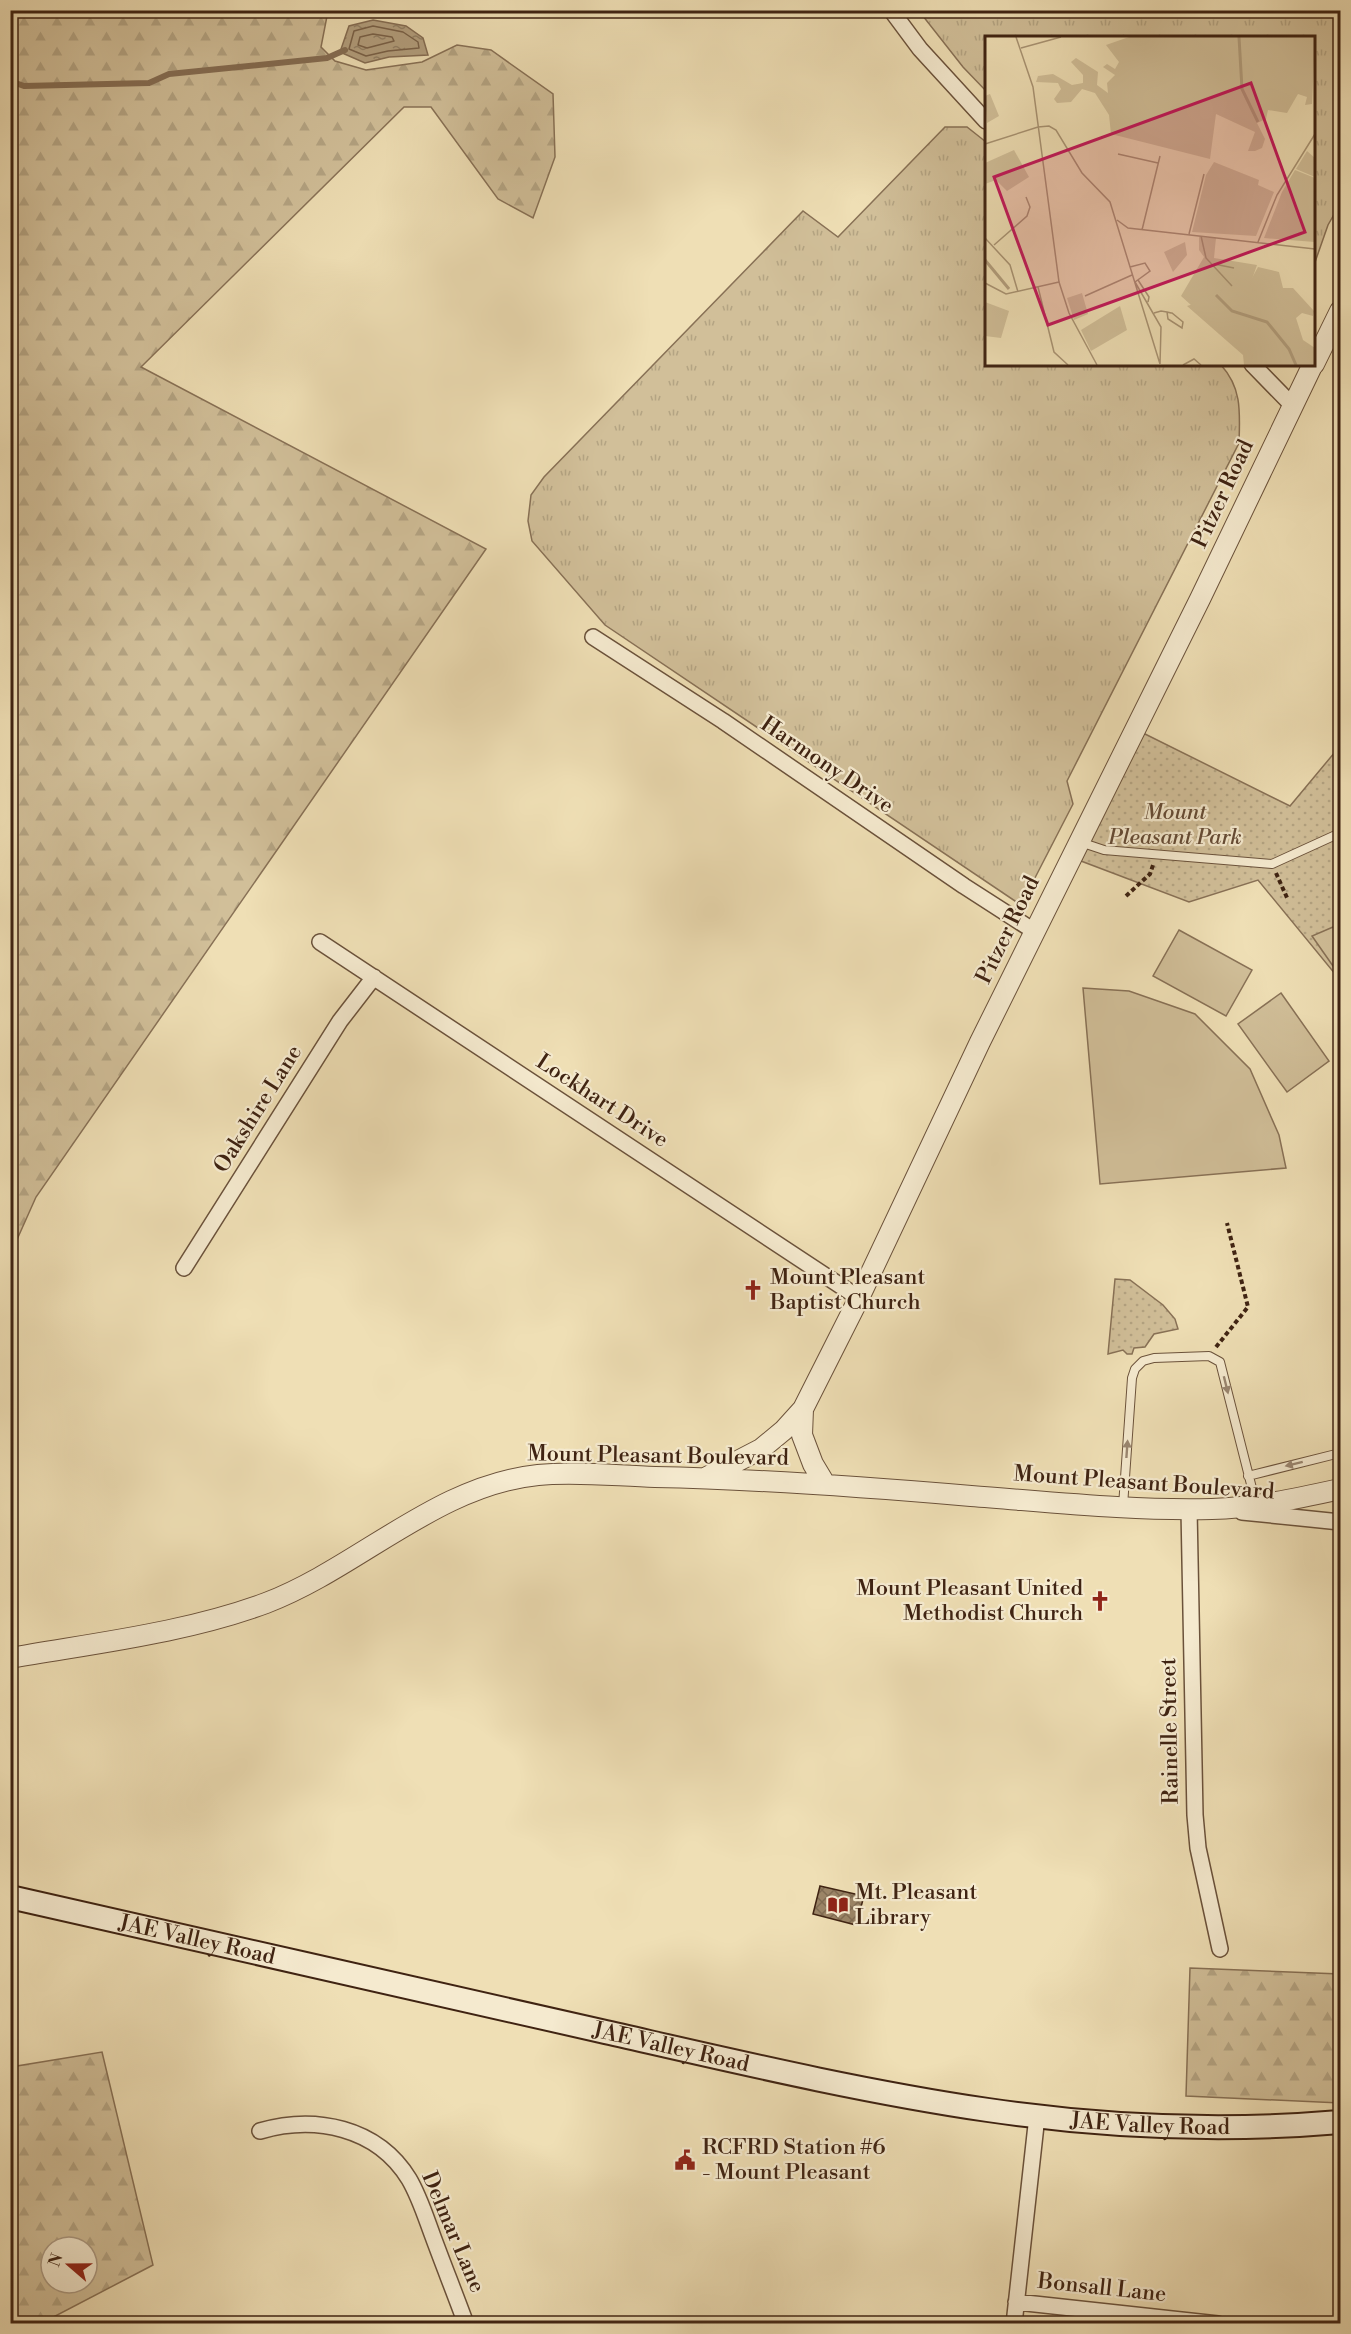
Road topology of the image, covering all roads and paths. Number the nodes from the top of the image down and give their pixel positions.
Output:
1 (891, 10) edge
2 (985, 119) edge
3 (1341, 311) edge
4 (1315, 360) edge
5 (1254, 366) edge
6 (1312, 366) edge
7 (1292, 405) junction
8 (593, 638) dead end
9 (1339, 832) edge
10 (1079, 842) junction
11 (1272, 864) junction
12 (1149, 874) dead end
13 (1126, 896) dead end
14 (1288, 900) dead end
15 (1034, 931) junction
16 (320, 942) dead end
17 (374, 977) junction
18 (1227, 1223) dead end
19 (184, 1268) dead end
20 (859, 1298) junction
21 (1209, 1356) junction
22 (803, 1409) junction
23 (1341, 1453) edge
24 (1248, 1476) junction
25 (705, 1478) junction
26 (825, 1484) junction
27 (1341, 1489) edge
28 (1256, 1504) junction
29 (1122, 1507) junction
30 (1189, 1509) junction
31 (1215, 1509) junction
32 (1341, 1522) edge
33 (10, 1658) edge
34 (10, 1897) edge
35 (1221, 1949) dead end
36 (1037, 2116) junction
37 (1341, 2122) edge
38 (260, 2131) dead end
39 (1017, 2302) junction
40 (466, 2324) edge
41 (1014, 2324) edge
42 (1218, 2324) edge

1 - 2 street
3 - 4 street, Pitzer Road
5 - 7 street
6 - 7 street, Pitzer Road
7 - 10 street, Pitzer Road
8 - 15 street, Harmony Drive
9 - 11 lane
10 - 11 lane
10 - 15 street, Pitzer Road
11 - 14 path
12 - 13 path
15 - 20 street, Pitzer Road
16 - 17 street, Lockhart Drive
17 - 19 street, Oakshire Lane
17 - 20 street, Lockhart Drive
18 - 21 path
20 - 22 street, Pitzer Road
21 -> 24 lane
29 -> 21 lane
22 - 25 street, Pitzer Road
22 - 26 street
23 -> 24 lane
24 - 28 lane
25 - 26 street, Mount Pleasant Boulevard
25 - 33 street, Mount Pleasant Boulevard
26 - 29 street, Mount Pleasant Boulevard
27 - 28 street
28 - 31 street
29 - 30 street, Mount Pleasant Boulevard
30 - 31 street, Mount Pleasant Boulevard
30 - 35 street, Rainelle Street
31 - 32 street, Mount Pleasant Boulevard
34 - 36 main road, JAE Valley Road
36 - 37 main road, JAE Valley Road
36 - 39 street
38 - 40 street, Delmar Lane
39 - 41 street
39 - 42 street, Bonsall Lane

